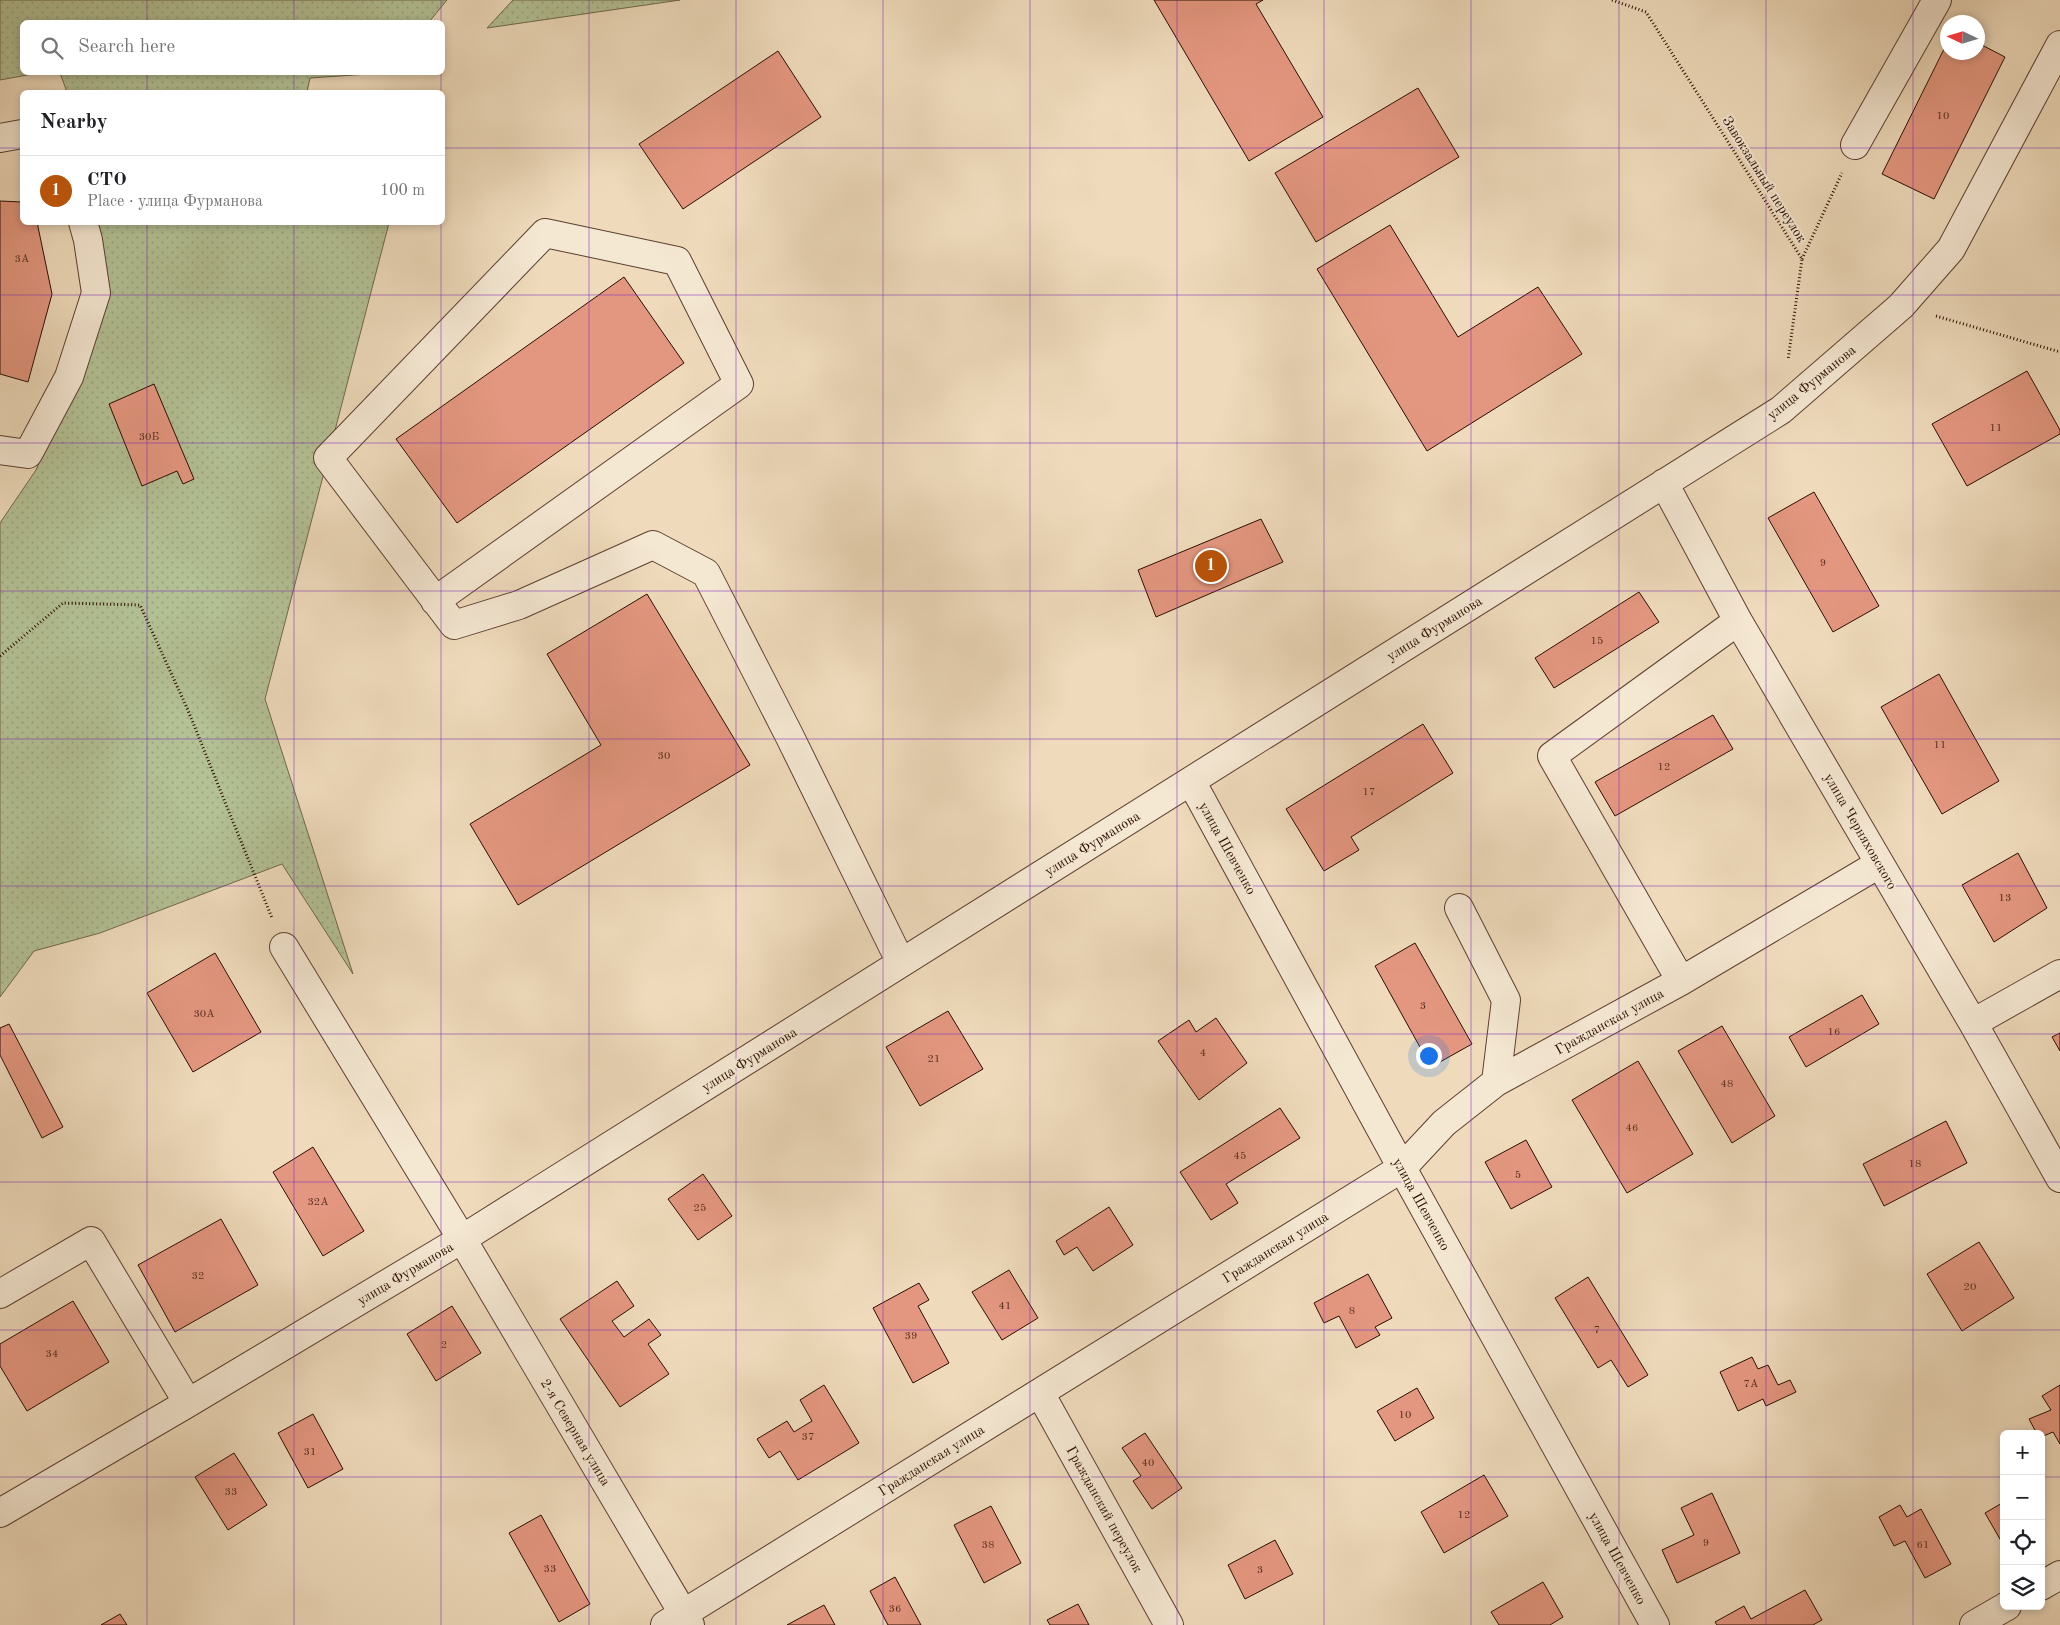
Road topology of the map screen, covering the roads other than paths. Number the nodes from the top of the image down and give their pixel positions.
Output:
1 (1937, 0) edge
2 (2060, 45) edge
3 (20, 134) edge
4 (0, 138) edge
5 (1855, 145) road end
6 (84, 225) edge
7 (0, 450) edge
8 (1664, 483) junction
9 (435, 601) junction
10 (1738, 621) junction
11 (1191, 781) junction
12 (1879, 864) junction
13 (1459, 908) dead end
14 (284, 947) road end
15 (901, 963) junction
16 (2060, 974) edge
17 (1682, 982) junction
18 (1974, 1023) junction
19 (1496, 1082) junction
20 (1402, 1168) junction
21 (2060, 1178) edge
22 (462, 1239) junction
23 (0, 1294) edge
24 (1040, 1393) junction
25 (188, 1403) junction
26 (0, 1513) edge
27 (2060, 1575) edge
28 (2045, 1584) edge
29 (2000, 1610) edge
30 (679, 1621) edge
31 (1170, 1625) edge
32 (1655, 1625) edge
33 (1974, 1625) edge

1 - 5 street
2 - 8 street, улица Фурманова
3 - 4 street
6 - 7 street
8 - 10 street, улица Черняховского
8 - 11 street, улица Фурманова
9 - 9 street
9 - 15 street
10 - 12 street, улица Черняховского
10 - 17 street
11 - 15 street, улица Фурманова
11 - 20 street, улица Шевченко
12 - 17 street, Гражданская улица
12 - 18 street, улица Черняховского
13 - 19 street
14 - 22 street, 2-я Северная улица
15 - 22 street, улица Фурманова
16 - 18 street
17 - 19 street, Гражданская улица
18 - 21 street, улица Черняховского
19 - 20 street, Гражданская улица
20 - 24 street, Гражданская улица
20 - 32 street, улица Шевченко
22 - 25 street, улица Фурманова
22 - 30 street, 2-я Северная улица
23 - 25 street
24 - 30 street, Гражданская улица
24 - 31 street, Гражданский переулок
25 - 26 street, улица Фурманова
27 - 28 street
29 - 33 street

